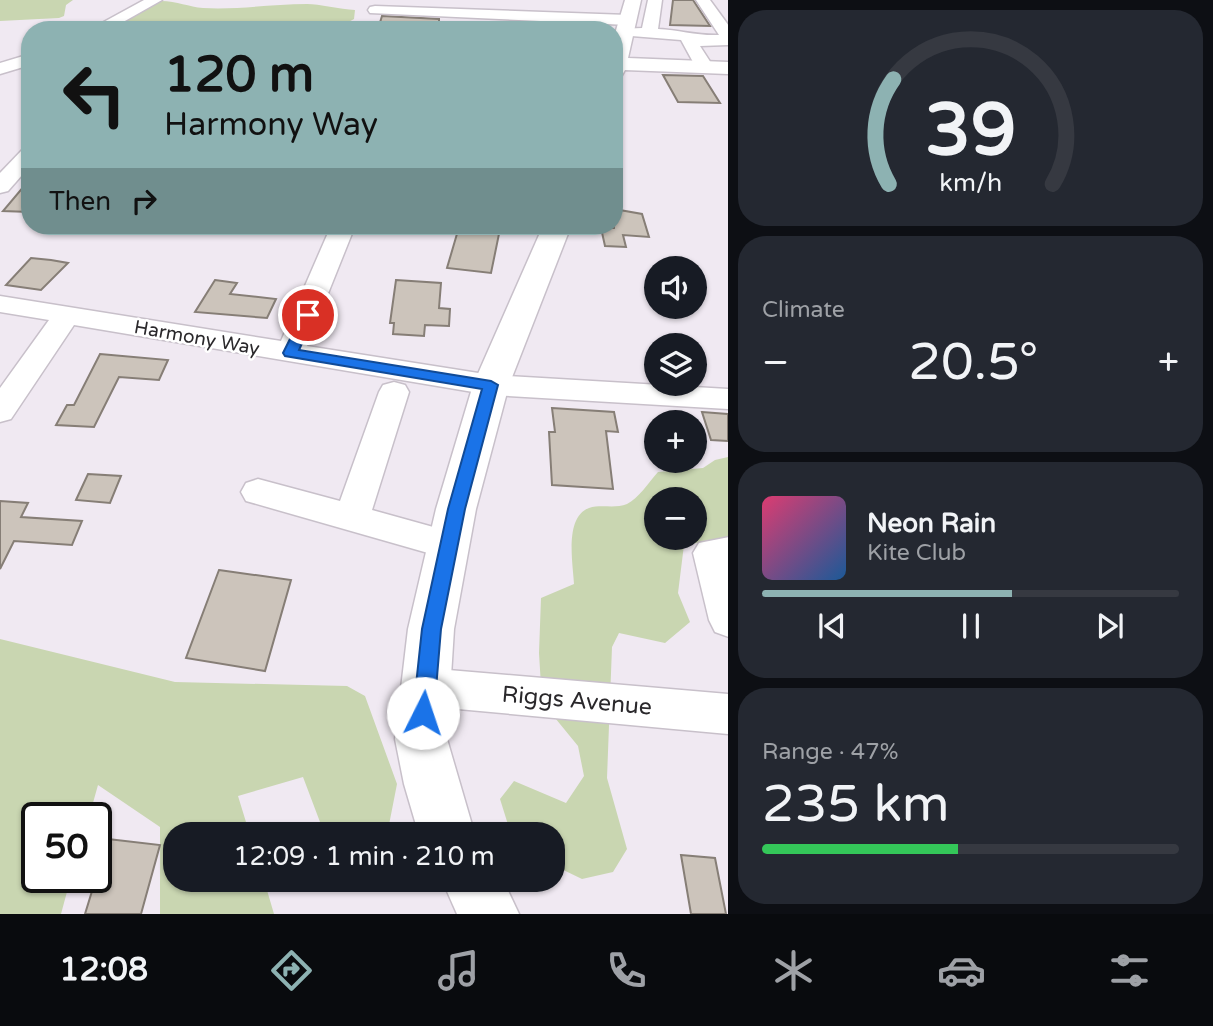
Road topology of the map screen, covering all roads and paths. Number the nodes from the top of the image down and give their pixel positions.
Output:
1 (155, 0) edge
2 (580, 0) edge
3 (655, 0) edge
4 (703, 0) edge
5 (377, 5) edge
6 (406, 6) edge
7 (431, 6) edge
8 (457, 6) edge
9 (483, 7) edge
10 (508, 7) edge
11 (625, 14) edge
12 (532, 15) edge
13 (114, 21) edge
14 (549, 21) edge
15 (603, 21) edge
16 (649, 33) junction
17 (692, 39) junction
18 (728, 40) edge
19 (623, 61) edge
20 (21, 62) edge
21 (696, 67) junction
22 (728, 68) edge
23 (0, 69) edge
24 (21, 163) edge
25 (0, 186) edge
26 (339, 235) edge
27 (553, 235) edge
28 (0, 304) edge
29 (67, 315) junction
30 (290, 353) junction
31 (491, 385) junction
32 (394, 392) dead end
33 (728, 399) edge
34 (0, 411) edge
35 (258, 492) dead end
36 (352, 519) junction
37 (449, 545) junction
38 (728, 552) edge
39 (728, 620) edge
40 (425, 687) junction
41 (728, 714) edge
42 (443, 822) edge
43 (477, 892) edge
44 (489, 914) edge

1 - 13 street
2 - 11 street
3 - 16 street
4 - 18 street
5 - 6 street
6 - 7 street
7 - 8 street
8 - 9 street
9 - 10 street
10 - 12 street
11 - 15 street
11 - 16 street
12 - 14 street
16 - 17 street
17 - 18 street
17 - 21 street
19 - 21 main road
20 - 23 street
21 - 22 main road
24 - 25 street
26 - 30 street
27 - 31 main road
28 - 29 street, Harmony Way
29 - 30 street, Harmony Way
29 - 34 street
30 - 31 street, Harmony Way
31 - 33 street, Harmony Way
31 - 37 main road
32 - 36 street
35 - 36 street
36 - 37 street
37 - 40 main road
38 - 39 street
40 - 41 street, Riggs Avenue
40 - 42 main road
43 - 44 main road

